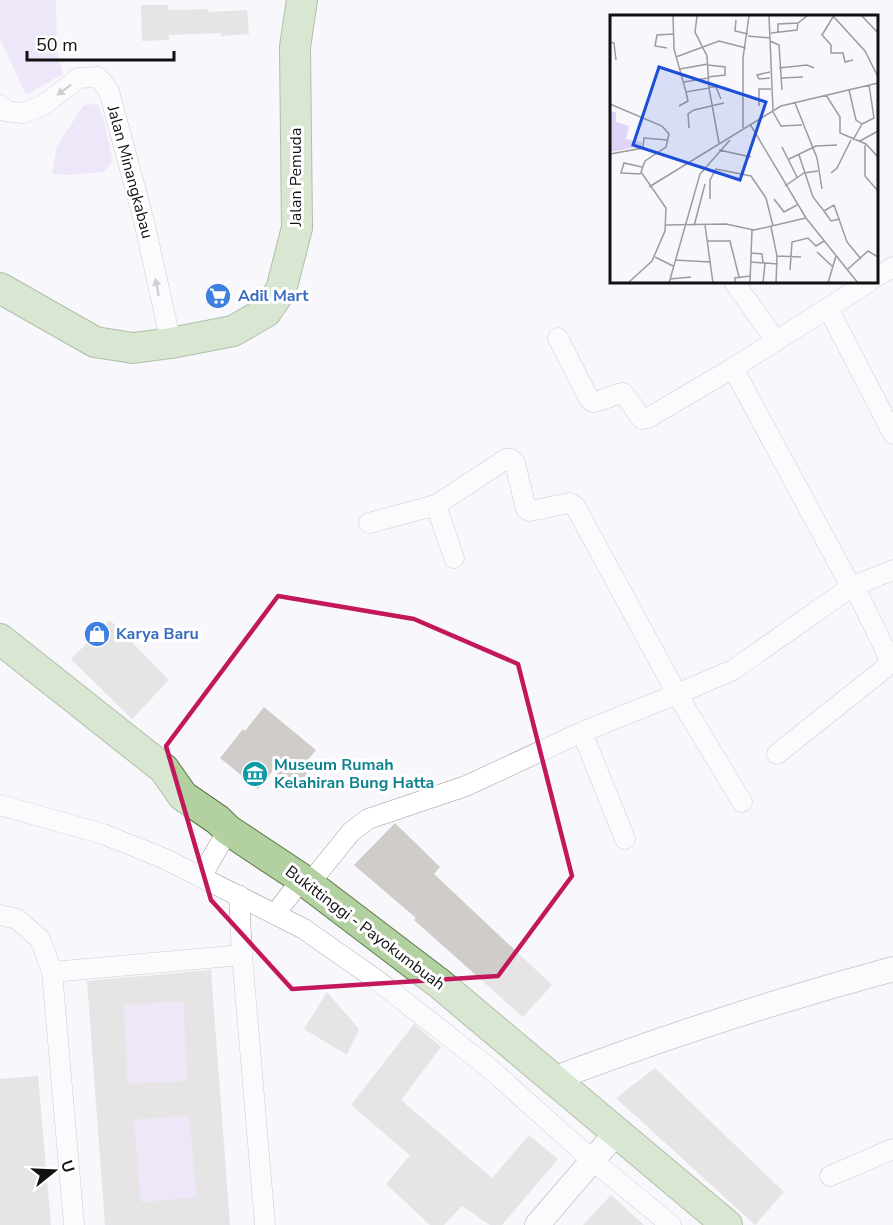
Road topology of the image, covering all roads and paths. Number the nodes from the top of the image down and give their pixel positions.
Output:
1 (302, 0) edge
2 (0, 105) edge
3 (893, 267) edge
4 (878, 276) edge
5 (735, 284) edge
6 (866, 284) edge
7 (0, 288) edge
8 (828, 308) junction
9 (558, 338) dead end
10 (776, 341) junction
11 (171, 344) junction
12 (733, 368) junction
13 (893, 434) edge
14 (436, 505) junction
15 (369, 522) dead end
16 (454, 558) dead end
17 (893, 570) edge
18 (852, 587) junction
19 (0, 639) edge
20 (0, 661) edge
21 (677, 694) junction
22 (582, 732) junction
23 (777, 754) dead end
24 (183, 796) junction
25 (742, 802) dead end
26 (0, 805) edge
27 (228, 830) junction
28 (625, 839) dead end
29 (201, 877) junction
30 (306, 881) junction
31 (239, 895) junction
32 (275, 914) junction
33 (0, 915) edge
34 (242, 955) junction
35 (893, 969) edge
36 (52, 972) junction
37 (553, 1079) junction
38 (617, 1132) junction
39 (893, 1149) edge
40 (592, 1160) junction
41 (830, 1176) dead end
42 (74, 1225) edge
43 (265, 1225) edge
44 (537, 1225) edge
45 (671, 1225) edge
46 (727, 1225) edge

1 - 11 main road, Jalan Pemuda
11 -> 2 street, Jalan Minangkabau
3 - 4 street
5 - 10 street
6 - 8 street
7 - 11 main road, Jalan Pemuda
8 - 10 street
8 - 13 street
9 - 12 street
10 - 12 street
12 - 18 street
14 - 15 street
14 - 16 street
14 - 21 street
17 - 18 street
18 - 21 street
18 - 23 street
19 - 24 main road, Bukittinggi - Payokumbuah
20 - 24 main road
21 - 22 street
21 - 25 street
22 - 28 street
22 - 30 street
24 - 27 main road, Bukittinggi - Payokumbuah
26 - 29 street
27 - 29 street
27 - 30 main road, Bukittinggi - Payokumbuah
29 - 31 street
30 - 32 street
30 - 37 main road, Bukittinggi - Payokumbuah
31 - 32 street
31 - 34 street
32 - 40 street
33 - 36 street
34 - 36 street
34 - 43 street
35 - 37 street
36 - 42 street
37 - 38 main road, Bukittinggi - Payokumbuah
38 - 40 street
38 - 46 main road, Bukittinggi - Payokumbuah
39 - 41 street
40 - 44 street
40 - 45 street

